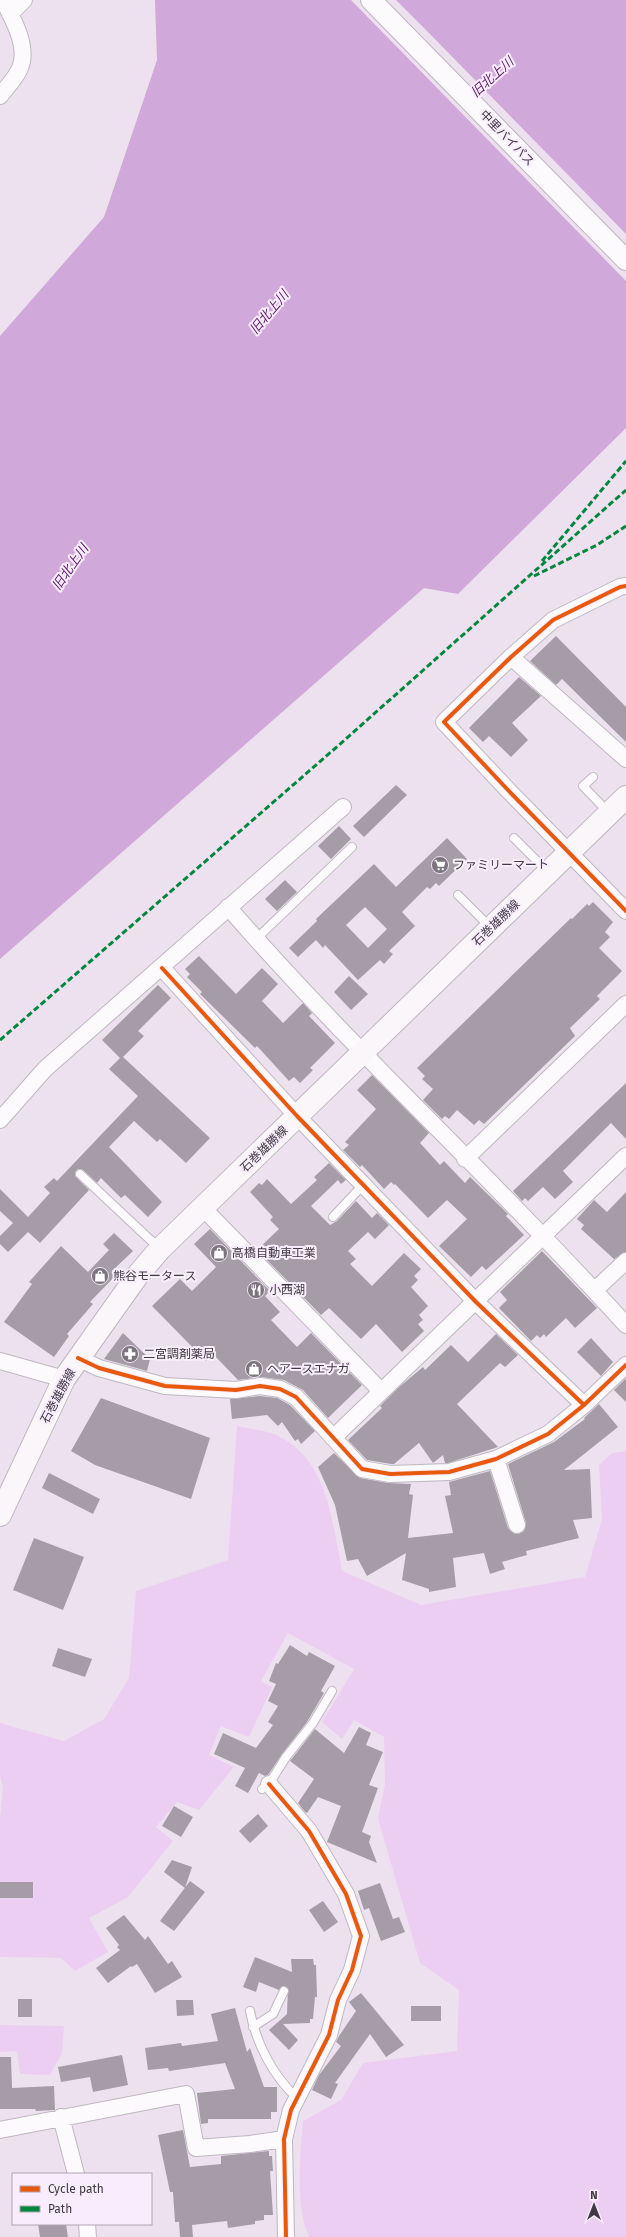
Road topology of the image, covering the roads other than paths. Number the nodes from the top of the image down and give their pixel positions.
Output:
1 (24, 0) edge
2 (371, 0) edge
3 (7, 7) edge
4 (0, 96) edge
5 (626, 260) edge
6 (626, 586) edge
7 (511, 657) junction
8 (626, 759) edge
9 (593, 777) dead end
10 (626, 797) edge
11 (343, 807) dead end
12 (609, 813) junction
13 (514, 838) dead end
14 (352, 847) dead end
15 (568, 853) junction
16 (548, 872) junction
17 (458, 895) dead end
18 (228, 907) junction
19 (626, 910) edge
20 (491, 928) junction
21 (256, 940) junction
22 (162, 968) junction
23 (626, 1004) edge
24 (363, 1052) junction
25 (297, 1116) junction
26 (0, 1120) edge
27 (626, 1156) edge
28 (466, 1159) junction
29 (80, 1174) dead end
30 (363, 1185) junction
31 (202, 1208) junction
32 (333, 1216) dead end
33 (544, 1237) junction
34 (160, 1249) junction
35 (626, 1261) edge
36 (595, 1290) junction
37 (476, 1302) junction
38 (626, 1324) edge
39 (78, 1358) junction
40 (0, 1361) edge
41 (626, 1365) edge
42 (64, 1379) junction
43 (381, 1391) junction
44 (584, 1405) junction
45 (333, 1438) junction
46 (496, 1459) junction
47 (0, 1515) edge
48 (517, 1525) dead end
49 (332, 1691) dead end
50 (266, 1787) joint
51 (284, 1991) dead end
52 (250, 2011) dead end
53 (253, 2027) junction
54 (297, 2098) junction
55 (61, 2117) junction
56 (0, 2130) edge
57 (284, 2139) junction
58 (76, 2173) edge
59 (87, 2225) edge
60 (88, 2237) edge
61 (286, 2237) edge

1 - 3 street
2 - 5 street, 中里バイパス
3 - 4 street
6 - 7 street
7 - 8 street
7 - 15 street
9 - 12 lane
10 - 12 main road, 石巻雄勝線
11 - 18 street
12 - 15 main road, 石巻雄勝線
13 - 16 lane
14 - 21 lane
15 - 16 main road, 石巻雄勝線
15 - 19 street
16 - 20 main road, 石巻雄勝線
17 - 20 lane
18 - 21 street
18 - 22 street
20 - 24 main road, 石巻雄勝線
21 - 24 street
22 - 25 street
22 - 26 street
23 - 28 street
24 - 25 main road, 石巻雄勝線
24 - 28 street
25 - 30 street
25 - 31 main road, 石巻雄勝線
27 - 33 street
28 - 33 street
29 - 34 lane
30 - 32 lane
30 - 37 street
31 - 34 main road, 石巻雄勝線
31 - 43 street
33 - 36 street
33 - 37 street
34 - 39 main road, 石巻雄勝線
35 - 36 street
36 - 38 street
37 - 43 street
37 - 44 street
39 - 42 main road, 石巻雄勝線
39 - 45 street
40 - 42 street
41 - 44 street
42 - 47 main road, 石巻雄勝線
43 - 45 street
44 - 46 street
45 - 46 street
46 - 48 street
49 - 50 lane
50 - 54 street
51 - 53 lane
52 - 53 lane
53 - 54 lane
54 - 57 street
55 - 56 street
55 - 57 street
55 - 58 street
57 - 61 street
59 - 60 street

